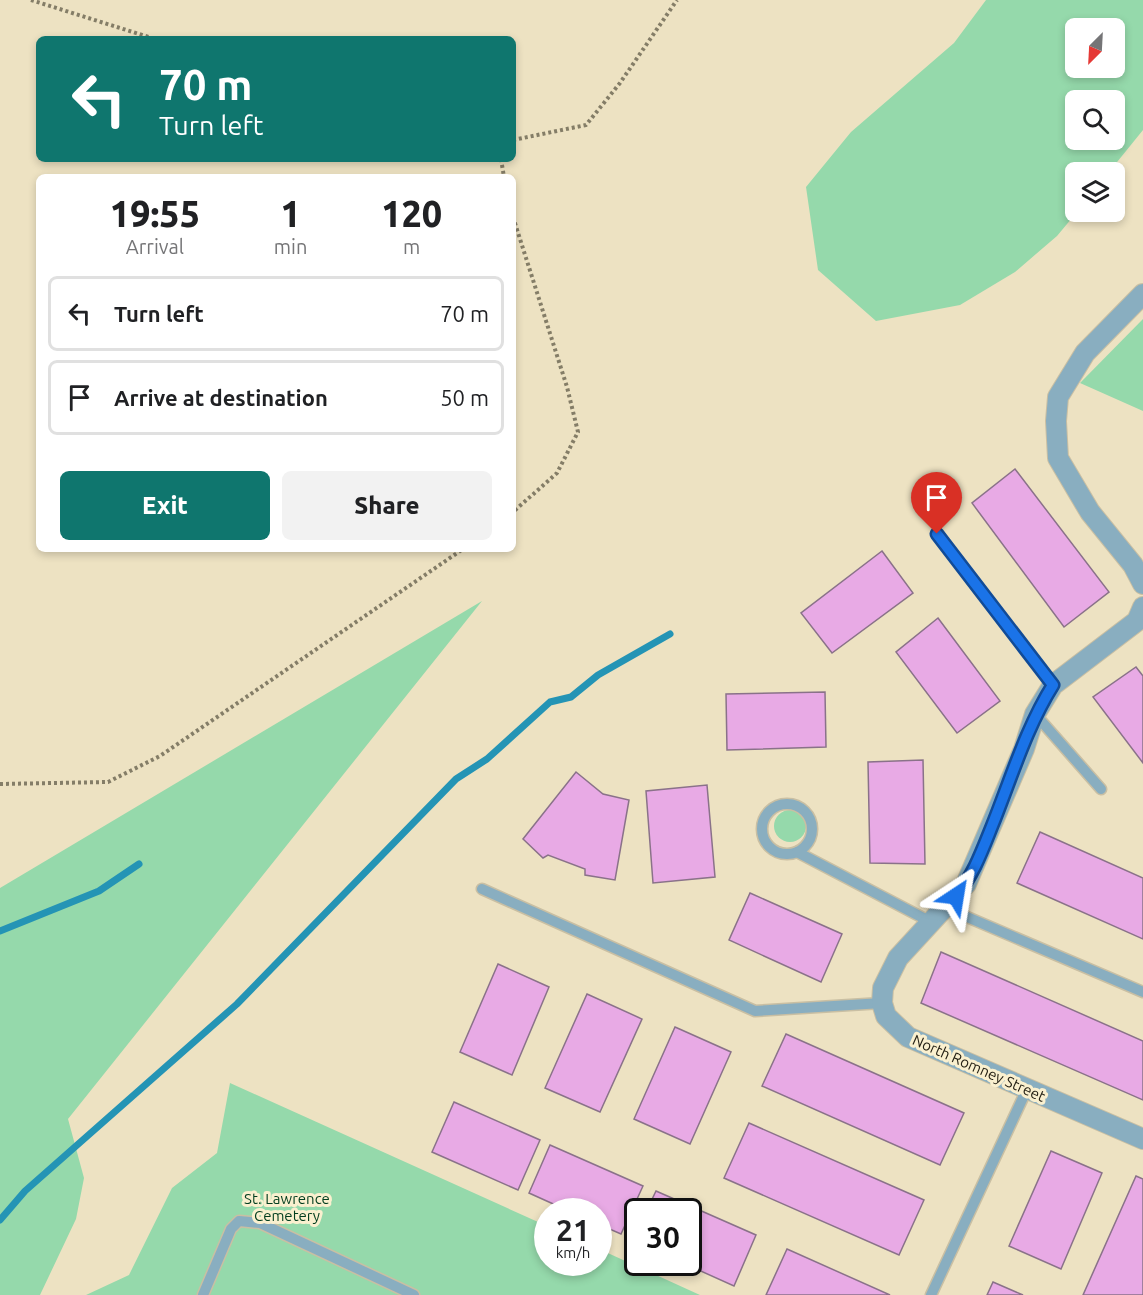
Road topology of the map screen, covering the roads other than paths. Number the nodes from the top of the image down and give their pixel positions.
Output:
1 (1143, 294) edge
2 (937, 534) dead end
3 (1143, 584) edge
4 (1141, 619) edge
5 (1053, 685) junction
6 (1035, 714) junction
7 (1101, 789) dead end
8 (797, 852) junction
9 (482, 889) dead end
10 (946, 908) junction
11 (931, 922) junction
12 (1143, 992) edge
13 (882, 1004) junction
14 (1027, 1089) junction
15 (1143, 1139) edge
16 (203, 1295) edge
17 (414, 1295) edge
18 (931, 1295) edge

1 - 3 street
2 - 5 lane
4 - 5 street
5 - 6 street
6 - 7 lane
6 - 10 street
8 - 8 lane
8 - 11 lane
9 - 13 lane
10 - 11 street
10 - 12 lane
11 - 13 street
13 - 14 street, North Romney Street
14 - 15 street, North Romney Street
14 - 18 lane
16 - 17 lane

